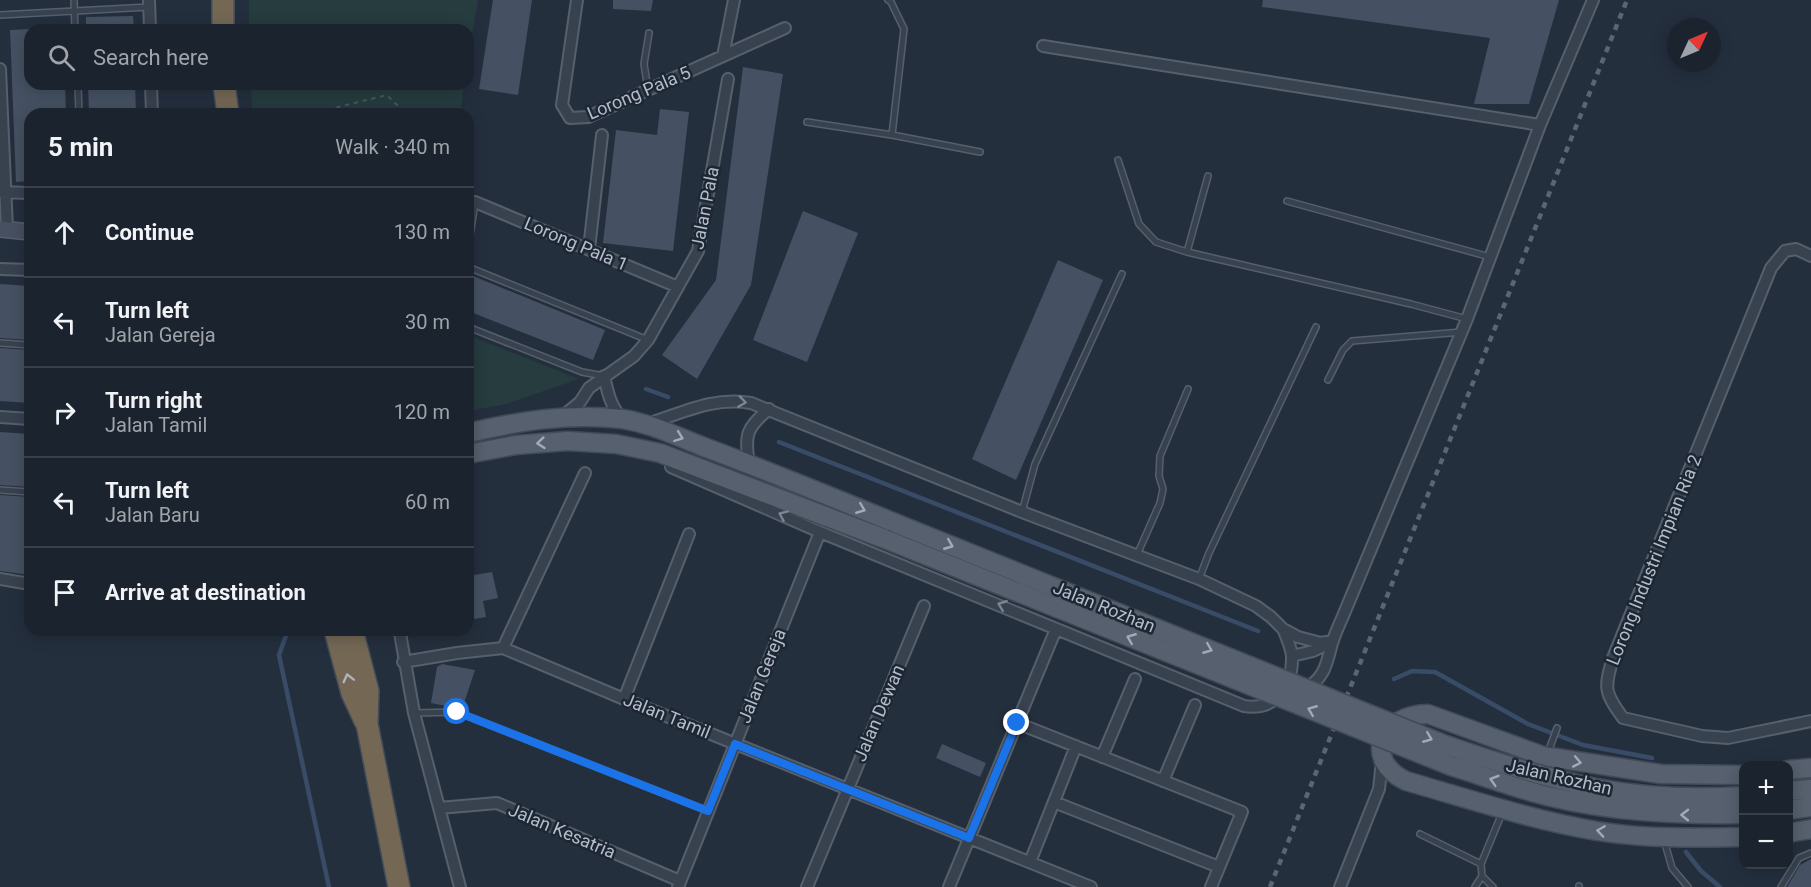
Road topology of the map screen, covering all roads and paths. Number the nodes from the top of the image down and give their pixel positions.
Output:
1 (74, 0) edge
2 (223, 0) edge
3 (577, 0) edge
4 (734, 0) edge
5 (888, 0) edge
6 (1593, 0) edge
7 (149, 3) edge
8 (74, 12) junction
9 (0, 15) edge
10 (75, 24) edge
11 (150, 24) edge
12 (224, 24) edge
13 (785, 28) dead end
14 (650, 33) dead end
15 (1043, 46) dead end
16 (723, 56) junction
17 (0, 69) edge
18 (729, 79) dead end
19 (78, 90) edge
20 (151, 90) edge
21 (225, 90) edge
22 (648, 90) junction
23 (79, 108) edge
24 (152, 108) edge
25 (227, 108) edge
26 (334, 108) edge
27 (399, 108) edge
28 (807, 122) dead end
29 (1540, 125) junction
30 (602, 135) dead end
31 (892, 135) junction
32 (980, 152) dead end
33 (1118, 160) dead end
34 (1209, 176) dead end
35 (2, 192) edge
36 (24, 193) edge
37 (1287, 201) dead end
38 (475, 202) joint
39 (474, 209) edge
40 (3, 230) edge
41 (24, 232) edge
42 (589, 249) junction
43 (1187, 252) junction
44 (1811, 256) edge
45 (1490, 257) junction
46 (0, 269) edge
47 (474, 269) edge
48 (24, 270) edge
49 (1122, 274) dead end
50 (678, 287) junction
51 (1467, 319) junction
52 (1316, 327) dead end
53 (474, 329) edge
54 (1462, 332) junction
55 (648, 340) junction
56 (0, 343) edge
57 (24, 345) edge
58 (604, 376) junction
59 (1328, 380) dead end
60 (1188, 389) dead end
61 (769, 409) junction
62 (0, 417) edge
63 (561, 417) junction
64 (24, 419) edge
65 (623, 419) junction
66 (646, 425) junction
67 (474, 432) edge
68 (616, 444) junction
69 (474, 453) edge
70 (749, 463) junction
71 (585, 473) dead end
72 (0, 490) edge
73 (24, 492) edge
74 (1022, 512) junction
75 (820, 532) junction
76 (689, 534) dead end
77 (1136, 556) junction
78 (0, 579) edge
79 (1199, 579) junction
80 (24, 583) edge
81 (924, 606) dead end
82 (1056, 629) junction
83 (1283, 629) junction
84 (337, 636) edge
85 (354, 636) edge
86 (400, 636) edge
87 (1333, 642) junction
88 (503, 648) junction
89 (1292, 656) junction
90 (403, 662) junction
91 (1135, 679) dead end
92 (1280, 695) junction
93 (624, 699) junction
94 (1195, 705) dead end
95 (414, 713) junction
96 (1811, 721) edge
97 (1017, 723) junction
98 (367, 724) junction
99 (1557, 728) dead end
100 (735, 744) junction
101 (1076, 747) junction
102 (1546, 751) junction
103 (1102, 757) junction
104 (1382, 760) junction
105 (1811, 768) edge
106 (1793, 770) edge
107 (1739, 775) edge
108 (1162, 781) junction
109 (848, 789) junction
110 (1811, 789) edge
111 (1793, 791) edge
112 (1739, 796) edge
113 (1054, 802) junction
114 (1811, 807) edge
115 (439, 808) junction
116 (1504, 809) junction
117 (1793, 809) edge
118 (708, 811) junction
119 (1739, 814) edge
120 (1811, 829) edge
121 (1793, 831) edge
122 (1420, 834) dead end
123 (1739, 837) edge
124 (969, 838) junction
125 (1663, 838) junction
126 (1811, 853) edge
127 (1029, 862) junction
128 (1481, 864) junction
129 (1219, 867) junction
130 (1482, 876) junction
131 (679, 884) edge
132 (1084, 886) edge
133 (399, 887) edge
134 (460, 887) edge
135 (807, 887) edge
136 (949, 887) edge
137 (1211, 887) edge
138 (1340, 887) edge
139 (1475, 887) edge
140 (1493, 887) edge
141 (1688, 887) edge
142 (1781, 887) edge

1 - 8 lane
2 - 12 highway
3 - 22 street, Lorong Pala 5
4 - 16 street
5 - 31 lane
6 - 29 street
7 - 8 lane
7 - 11 street
8 - 9 lane
8 - 10 lane
13 - 16 street, Lorong Pala 5
14 - 22 lane
15 - 29 street
16 - 22 street, Lorong Pala 5
17 - 35 street
18 - 50 street, Jalan Pala
19 - 23 lane
20 - 24 street
21 - 25 highway
26 - 27 path
28 - 31 lane
29 - 45 street
30 - 42 street
31 - 32 lane
33 - 43 lane
34 - 43 lane
35 - 36 street
35 - 40 street
37 - 45 lane
38 - 39 lane
38 - 42 street, Lorong Pala 1
40 - 41 street
42 - 50 street, Lorong Pala 1
43 - 51 lane
44 - 96 street, Lorong Industri Impian Ria 2
45 - 51 street
46 - 48 street
47 - 55 lane
49 - 74 lane
50 - 55 street, Jalan Pala
51 - 54 street
52 - 79 lane
53 - 58 lane
54 - 59 lane
54 - 87 street
55 - 58 street, Jalan Pala
56 - 57 lane
58 - 63 street, Jalan Pala
58 - 65 street
60 - 77 lane
66 -> 61 street
61 - 70 street
61 - 74 street
62 - 64 street
63 - 65 main road, Jalan Rozhan
63 - 67 main road, Jalan Rozhan
65 - 66 main road, Jalan Rozhan
66 -> 70 main road, Jalan Rozhan
68 -> 69 main road, Jalan Rozhan
75 -> 68 street
119 -> 68 main road, Jalan Rozhan, bridge
70 -> 112 main road, Jalan Rozhan, bridge
71 - 88 street
72 - 73 lane
74 - 77 street
82 -> 75 street
75 - 100 street, Jalan Gereja
76 - 93 street
77 - 79 street
78 - 80 street
79 - 83 street
81 - 109 street, Jalan Dewan
82 - 92 street
82 - 97 street
83 - 87 street
83 - 89 street
98 -> 84 highway
85 - 98 highway
86 - 90 street
87 - 89 street
87 - 92 street
88 - 90 street, Jalan Tamil
88 - 93 street, Jalan Tamil
89 - 92 street
90 - 95 street
91 - 103 street
93 - 100 street, Jalan Tamil
94 - 108 street
95 - 115 street
95 - 118 lane
97 - 101 street
97 - 124 street
98 - 133 highway
99 - 102 lane
100 - 109 street, Jalan Tamil
100 - 118 street, Jalan Gereja
101 - 103 street
101 - 113 street
102 - 104 main road
102 -> 107 main road
103 - 108 street
104 - 116 main road
104 - 138 street
105 - 106 main road
108 - 129 street
109 - 124 street, Jalan Tamil
109 - 135 street, Jalan Dewan
110 - 111 main road
113 - 127 street
113 - 129 street
114 - 117 main road
115 - 131 street, Jalan Kesatria
115 - 134 street
125 -> 116 main road
116 - 128 lane
118 - 131 street, Jalan Gereja
120 - 121 main road
122 - 128 lane
123 - 125 main road
124 - 127 street, Jalan Tamil
124 - 136 street
125 - 141 lane
126 - 142 lane
127 - 132 street, Jalan Tamil
128 - 130 lane
129 - 137 street
130 - 139 lane
130 - 140 lane

